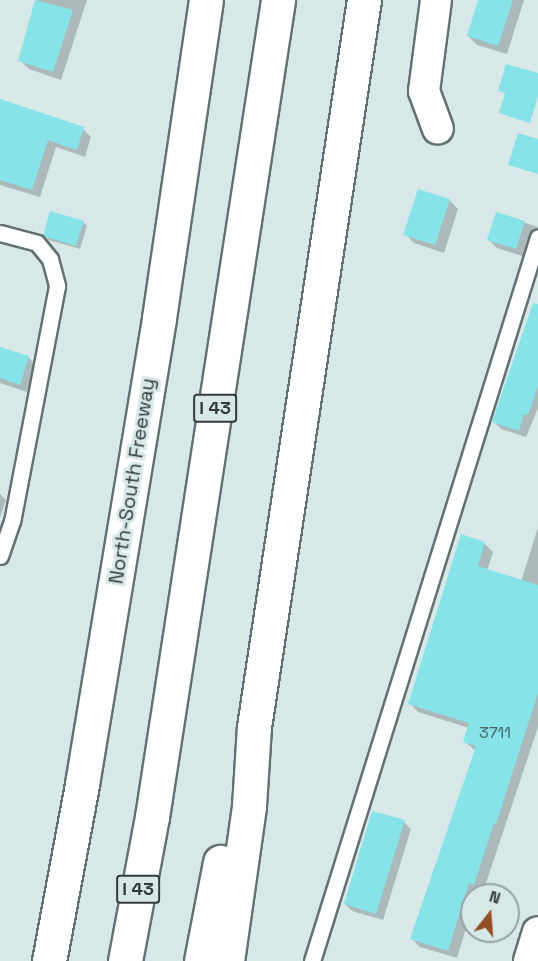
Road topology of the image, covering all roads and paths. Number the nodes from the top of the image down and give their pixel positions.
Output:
1 (186, 0) edge
2 (206, 0) edge
3 (279, 0) edge
4 (364, 0) edge
5 (436, 0) edge
6 (438, 129) dead end
7 (0, 233) edge
8 (538, 237) edge
9 (159, 318) junction
10 (0, 556) edge
11 (254, 727) junction
12 (538, 932) edge
13 (49, 961) edge
14 (125, 961) edge
15 (201, 961) edge
16 (227, 961) edge
17 (312, 961) edge
18 (529, 961) edge

1 - 9 highway
2 - 9 highway, North-South Freeway
3 - 14 highway, I 43
4 - 11 highway
5 - 6 street
7 - 10 lane
8 - 17 lane
9 - 13 highway, North-South Freeway
11 - 15 highway
11 - 16 highway
12 - 18 street

